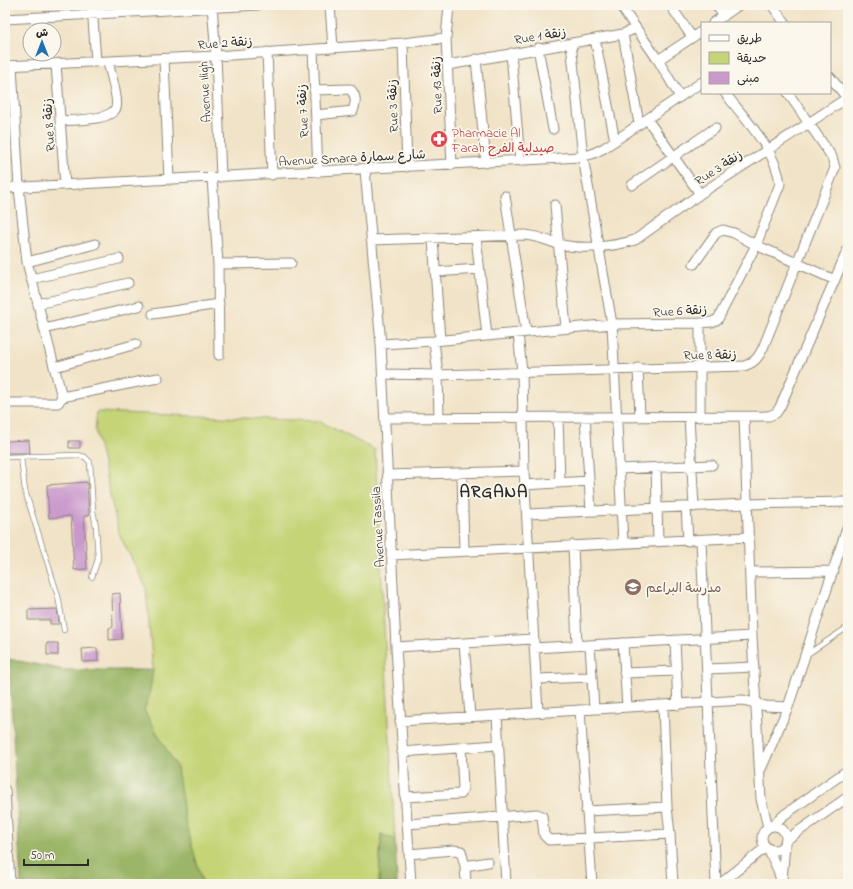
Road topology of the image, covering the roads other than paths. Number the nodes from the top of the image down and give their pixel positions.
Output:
1 (92, 5) edge
2 (258, 5) edge
3 (330, 5) edge
4 (449, 5) edge
5 (670, 5) edge
6 (716, 5) edge
7 (739, 5) edge
8 (772, 5) edge
9 (212, 6) edge
10 (624, 6) edge
11 (93, 15) junction
12 (724, 16) junction
13 (5, 19) edge
14 (715, 22) edge
15 (784, 22) edge
16 (636, 28) junction
17 (701, 32) edge
18 (623, 34) junction
19 (692, 37) junction
20 (446, 38) junction
21 (595, 39) junction
22 (403, 43) junction
23 (571, 43) junction
24 (333, 48) junction
25 (538, 48) junction
26 (313, 49) junction
27 (267, 52) junction
28 (511, 53) junction
29 (216, 56) junction
30 (164, 59) junction
31 (476, 60) junction
32 (658, 60) junction
33 (96, 62) junction
34 (108, 62) junction
35 (56, 64) junction
36 (448, 65) junction
37 (8, 66) edge
38 (831, 78) edge
39 (701, 83) edge
40 (314, 90) junction
41 (726, 94) edge
42 (789, 94) edge
43 (680, 97) junction
44 (847, 99) edge
45 (316, 115) junction
46 (60, 121) junction
47 (643, 122) junction
48 (809, 123) junction
49 (715, 128) dead end
50 (553, 129) dead end
51 (615, 141) junction
52 (769, 150) junction
53 (583, 157) junction
54 (674, 158) junction
55 (520, 161) junction
56 (486, 163) junction
57 (452, 165) junction
58 (407, 167) junction
59 (365, 170) junction
60 (318, 172) junction
61 (272, 175) junction
62 (217, 178) junction
63 (169, 180) junction
64 (65, 185) junction
65 (632, 185) dead end
66 (5, 188) edge
67 (19, 188) junction
68 (700, 194) junction
69 (505, 196) dead end
70 (555, 205) dead end
71 (512, 236) junction
72 (476, 237) junction
73 (433, 239) junction
74 (371, 240) junction
75 (95, 244) dead end
76 (558, 244) junction
77 (756, 245) junction
78 (599, 246) junction
79 (848, 249) edge
80 (119, 259) dead end
81 (26, 262) junction
82 (291, 263) dead end
83 (797, 263) junction
84 (218, 264) junction
85 (694, 264) dead end
86 (479, 269) junction
87 (435, 272) junction
88 (31, 279) junction
89 (835, 280) junction
90 (128, 283) dead end
91 (38, 304) junction
92 (219, 304) junction
93 (139, 306) dead end
94 (153, 314) dead end
95 (612, 324) junction
96 (700, 324) junction
97 (566, 328) junction
98 (44, 329) junction
99 (522, 332) junction
100 (487, 336) junction
101 (437, 341) junction
102 (136, 344) dead end
103 (382, 344) junction
104 (219, 355) dead end
105 (55, 367) junction
106 (700, 367) junction
107 (638, 368) junction
108 (614, 369) junction
109 (522, 372) junction
110 (383, 374) junction
111 (438, 375) junction
112 (158, 378) dead end
113 (62, 397) junction
114 (5, 403) edge
115 (523, 417) junction
116 (558, 417) junction
117 (585, 417) junction
118 (617, 417) junction
119 (640, 417) junction
120 (689, 417) junction
121 (700, 417) junction
122 (744, 417) junction
123 (385, 418) junction
124 (438, 418) junction
125 (5, 457) edge
126 (21, 457) junction
127 (712, 465) dead end
128 (691, 466) junction
129 (656, 468) junction
130 (619, 469) junction
131 (524, 471) junction
132 (462, 473) junction
133 (388, 475) junction
134 (589, 481) junction
135 (560, 483) junction
136 (525, 484) junction
137 (848, 502) edge
138 (747, 504) junction
139 (690, 507) junction
140 (658, 508) junction
141 (622, 509) junction
142 (591, 511) junction
143 (527, 514) junction
144 (848, 527) edge
145 (749, 538) junction
146 (701, 540) junction
147 (688, 541) junction
148 (658, 542) junction
149 (623, 543) junction
150 (573, 545) junction
151 (528, 548) junction
152 (464, 551) junction
153 (391, 555) junction
154 (834, 571) junction
155 (751, 572) junction
156 (92, 577) dead end
157 (848, 627) edge
158 (64, 630) dead end
159 (752, 636) junction
160 (705, 638) junction
161 (675, 640) junction
162 (464, 643) junction
163 (622, 643) junction
164 (534, 644) junction
165 (590, 645) junction
166 (577, 646) junction
167 (396, 647) junction
168 (806, 655) junction
169 (754, 667) junction
170 (707, 669) junction
171 (676, 671) junction
172 (624, 673) junction
173 (592, 677) junction
174 (536, 679) junction
175 (709, 702) junction
176 (756, 702) junction
177 (678, 705) junction
178 (663, 706) junction
179 (627, 707) junction
180 (788, 707) junction
181 (594, 709) junction
182 (580, 710) junction
183 (538, 712) junction
184 (497, 715) junction
185 (470, 716) junction
186 (400, 721) junction
187 (497, 745) junction
188 (461, 748) junction
189 (402, 752) junction
190 (760, 770) junction
191 (848, 770) edge
192 (5, 790) edge
193 (405, 797) junction
194 (848, 797) edge
195 (667, 807) junction
196 (586, 811) junction
197 (502, 817) junction
198 (407, 824) junction
199 (770, 827) junction
200 (670, 834) junction
201 (588, 838) junction
202 (786, 843) junction
203 (767, 848) junction
204 (409, 854) junction
205 (488, 862) dead end
206 (465, 866) junction
207 (782, 882) edge
208 (10, 884) edge
209 (411, 884) edge
210 (466, 884) edge
211 (506, 884) edge
212 (592, 884) edge
213 (672, 884) edge
214 (716, 884) edge
215 (720, 884) edge

1 - 11 street
2 - 9 street
3 - 24 street
4 - 20 street, Rue 13 زنقة
5 - 19 street
6 - 12 street
7 - 12 street
8 - 15 street
9 - 11 street
9 - 29 street, Avenue Iligh
10 - 16 street
11 - 13 street
11 - 33 street
12 - 14 street
16 - 18 street, Rue 1 زنقة
16 - 32 street
17 - 19 street
18 - 21 street, Rue 1 زنقة
18 - 47 street
19 - 32 street
20 - 22 street, Rue 2 زنقة
20 - 36 street, Rue 13 زنقة
21 - 23 street, Rue 1 زنقة
21 - 51 street
22 - 24 street, Rue 2 زنقة
22 - 58 street, Rue 3 زنقة
23 - 25 street, Rue 1 زنقة
23 - 53 street
24 - 26 street, Rue 2 زنقة
25 - 28 street, Rue 1 زنقة
25 - 50 street
26 - 27 street, Rue 2 زنقة
26 - 40 street, Rue 7 زنقة
27 - 29 street, Rue 2 زنقة
27 - 61 street
28 - 31 street, Rue 1 زنقة
28 - 55 street
29 - 30 street, Rue 2 زنقة
29 - 62 street, Avenue Iligh
30 - 34 street, Rue 2 زنقة
30 - 63 street
31 - 36 street, Rue 1 زنقة
31 - 56 street
32 - 43 street
33 - 34 street, Rue 2 زنقة
33 - 35 street, Rue 2 زنقة
34 - 46 street
35 - 37 street, Rue 2 زنقة
35 - 46 street, Rue 8 زنقة
36 - 57 street, Rue 13 زنقة
37 - 67 street
38 - 44 street
39 - 43 street, Avenue Smara شارع سمارة
40 - 45 street, Rue 7 زنقة
40 - 45 street
41 - 52 street, Rue 6 زنقة
42 - 48 street, Rue 8 زنقة
43 - 47 street, Avenue Smara شارع سمارة
44 - 48 street, Rue 3 زنقة
45 - 60 street, Rue 7 زنقة
46 - 64 street, Rue 8 زنقة
47 - 51 street, Avenue Smara شارع سمارة
47 - 54 street
48 - 52 street, Rue 3 زنقة
48 - 83 street, Rue 8 زنقة
49 - 54 street
51 - 53 street, Avenue Smara شارع سمارة
52 - 68 street, Rue 3 زنقة
52 - 77 street, Rue 6 زنقة
53 - 55 street, Avenue Smara شارع سمارة
53 - 78 street
54 - 65 street
54 - 68 street
55 - 56 street, Avenue Smara شارع سمارة
56 - 57 street, Avenue Smara شارع سمارة
57 - 58 street, Avenue Smara شارع سمارة
58 - 59 street, Avenue Smara شارع سمارة
59 - 60 street, Avenue Smara شارع سمارة
59 - 74 street, Avenue Tassila
60 - 61 street, Avenue Smara شارع سمارة
61 - 62 street, Avenue Smara شارع سمارة
62 - 63 street, Avenue Smara شارع سمارة
62 - 84 street, Avenue Iligh
63 - 64 street, Avenue Smara شارع سمارة
64 - 67 street, Avenue Smara شارع سمارة
66 - 67 street, Avenue Smara شارع سمارة
67 - 81 street
68 - 78 street, Rue 3 زنقة
69 - 71 street
70 - 76 street
71 - 72 street, Rue 3 زنقة
71 - 76 street, Rue 3 زنقة
71 - 99 street
72 - 73 street, Rue 3 زنقة
72 - 86 street
73 - 74 street, Rue 3 زنقة
73 - 87 street
74 - 103 street, Avenue Tassila
75 - 81 street
76 - 78 street, Rue 3 زنقة
76 - 97 street
77 - 83 street
77 - 85 street
77 - 96 street, Rue 6 زنقة
78 - 95 street
79 - 89 street
80 - 88 street
81 - 88 street
82 - 84 street
83 - 89 street
83 - 106 street, Rue 8 زنقة
84 - 92 street, Avenue Iligh
86 - 87 street
86 - 100 street
87 - 101 street
88 - 91 street
89 - 122 street
90 - 91 street
91 - 98 street
92 - 94 street
92 - 104 street, Avenue Iligh
93 - 98 street
95 - 96 street, Rue 6 زنقة
95 - 97 street, Rue 6 زنقة
95 - 108 street
96 - 106 street
97 - 99 street, Rue 6 زنقة
98 - 105 street
99 - 100 street, Rue 6 زنقة
99 - 109 street
100 - 101 street, Rue 6 زنقة
101 - 103 street, Rue 6 زنقة
101 - 111 street
102 - 105 street
103 - 110 street, Avenue Tassila
105 - 113 street
106 - 107 street, Rue 8 زنقة
106 - 121 street
107 - 108 street, Rue 8 زنقة
107 - 119 street
108 - 109 street, Rue 8 زنقة
108 - 118 street
109 - 111 street, Rue 8 زنقة
109 - 115 street
110 - 111 street, Rue 8 زنقة
110 - 123 street, Avenue Tassila
111 - 124 street
112 - 113 street
113 - 114 street
115 - 116 street
115 - 124 street
115 - 131 street
116 - 117 street
116 - 135 street
117 - 118 street
117 - 134 street
118 - 119 street
118 - 130 street
119 - 120 street
120 - 121 street
120 - 128 street
121 - 122 street
122 - 138 street
123 - 124 street
123 - 133 street, Avenue Tassila
125 - 126 lane
126 - 156 lane
126 - 158 lane
127 - 128 street
128 - 129 street
128 - 139 street
129 - 130 street
129 - 140 street
130 - 141 street
131 - 132 street
131 - 136 street
132 - 133 street
132 - 152 street
133 - 153 street, Avenue Tassila
134 - 135 street
134 - 142 street
135 - 136 street
136 - 143 street
137 - 138 street
138 - 139 street
138 - 145 street
139 - 140 street
139 - 147 street
140 - 141 street
140 - 148 street
141 - 142 street
141 - 149 street
142 - 143 street
143 - 151 street
144 - 154 street
145 - 146 street
145 - 155 street
146 - 147 street
146 - 160 street
147 - 148 street
148 - 149 street
149 - 150 street
150 - 151 street
150 - 166 street
151 - 152 street
151 - 164 street
152 - 153 street
153 - 167 street, Avenue Tassila
154 - 155 street
154 - 168 street
155 - 159 street
157 - 168 lane
159 - 160 street
159 - 169 street
160 - 161 street
160 - 170 street
161 - 163 street
161 - 171 street
162 - 164 street
162 - 167 street
162 - 185 street
163 - 165 street
163 - 172 street
164 - 166 street
164 - 174 street
165 - 166 street
165 - 173 street
167 - 186 street, Avenue Tassila
168 - 180 street
169 - 170 street
169 - 176 street
170 - 175 street
171 - 172 street
171 - 177 street
172 - 179 street
173 - 174 street
173 - 181 street
174 - 183 street
175 - 176 street
175 - 177 street
175 - 214 street
176 - 180 street
176 - 190 street
177 - 178 street
178 - 179 street
178 - 195 street
179 - 181 street
180 - 190 street
181 - 182 street
182 - 183 street
182 - 196 street
183 - 184 street
184 - 185 street
184 - 187 street
185 - 186 street
186 - 189 street, Avenue Tassila
187 - 188 street
187 - 197 street
188 - 189 street
188 - 193 street
189 - 193 street, Avenue Tassila
190 - 199 street
191 - 199 street
192 - 208 street
193 - 198 street, Avenue Tassila
194 - 202 street
195 - 196 street
195 - 200 street
196 - 201 street
197 - 198 street
197 - 201 street
197 - 211 street
198 - 204 street, Avenue Tassila
199 - 202 street
199 - 203 street
200 - 201 street
200 - 213 street
201 - 212 street
202 - 203 street
202 - 207 street
203 - 207 street
203 - 215 street
204 - 206 street
204 - 209 street, Avenue Tassila
205 - 206 street
206 - 210 street

